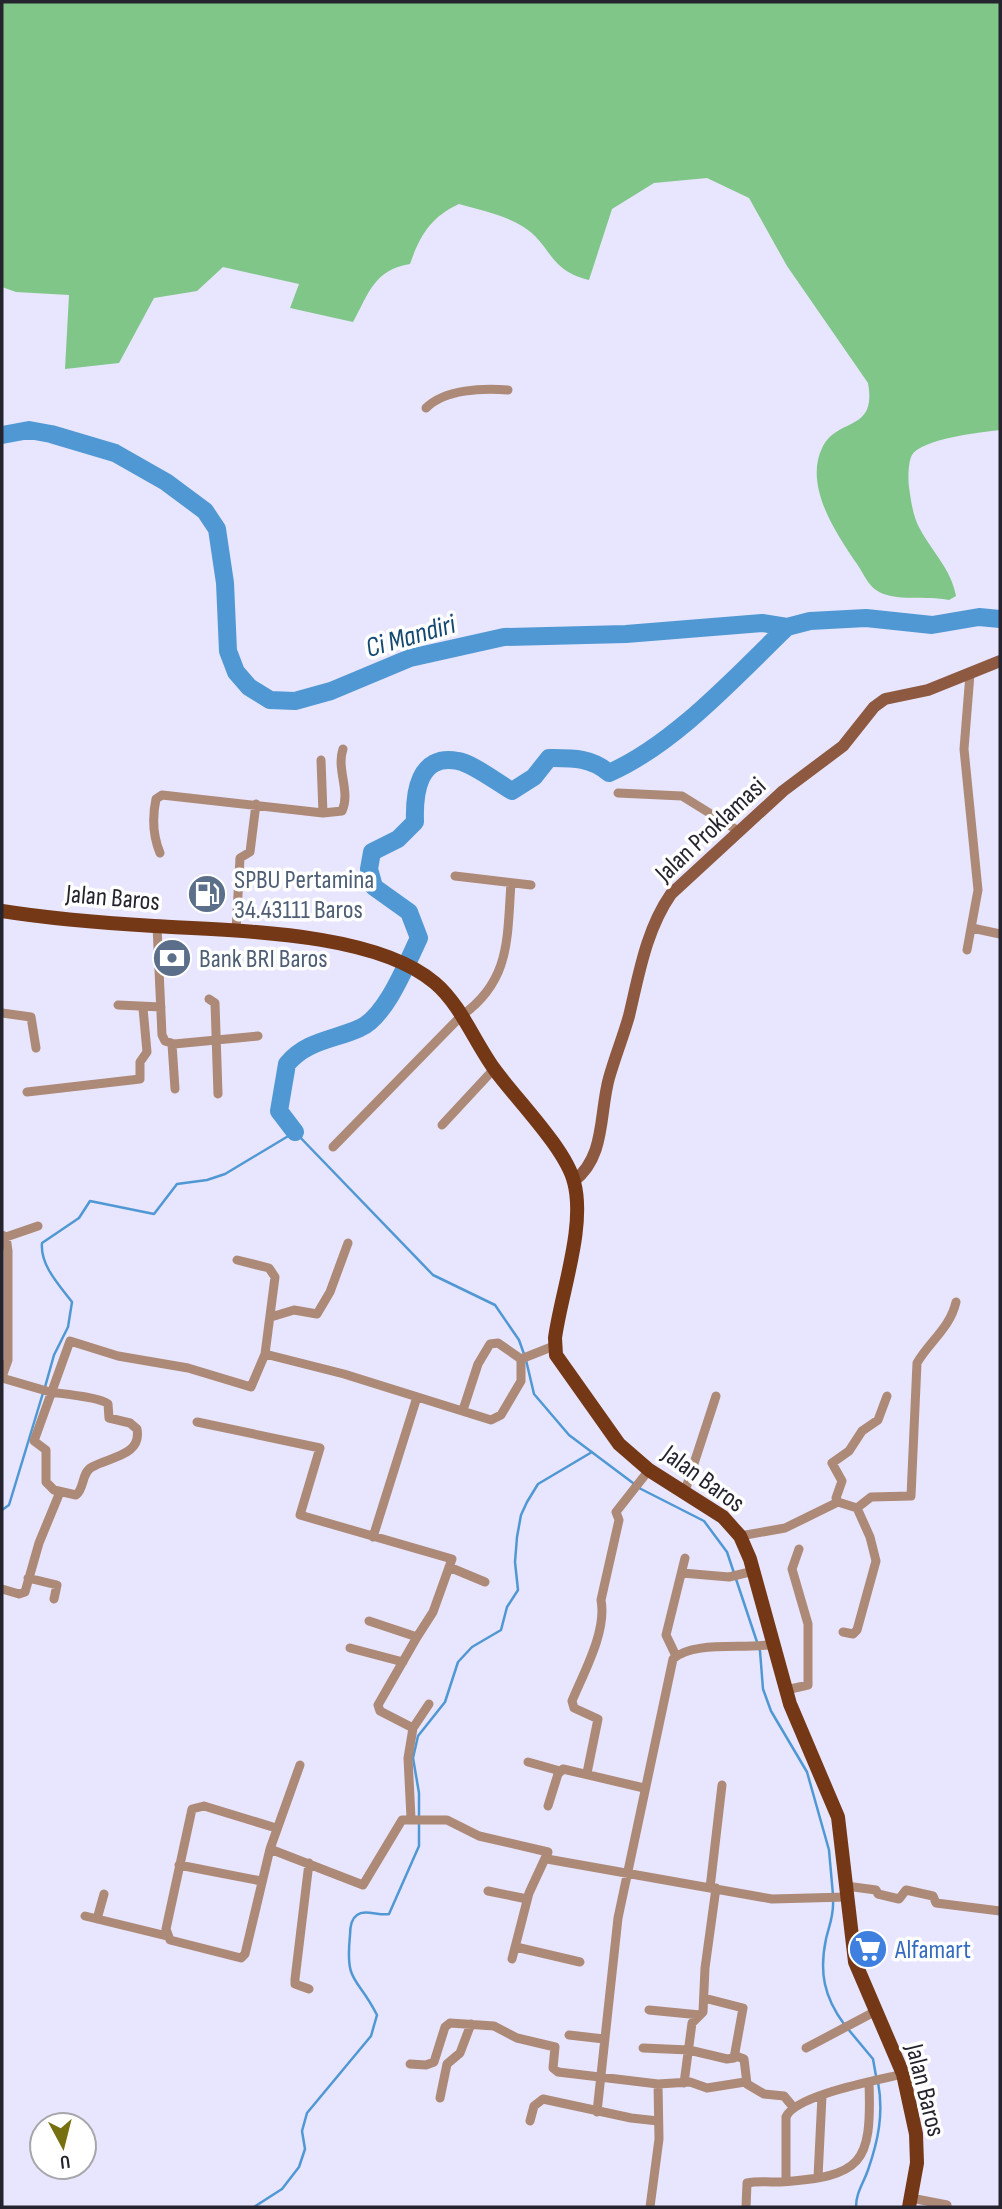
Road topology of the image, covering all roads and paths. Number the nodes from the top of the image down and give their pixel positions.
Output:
1 (508, 390) dead end
2 (426, 408) dead end
3 (1000, 661) edge
4 (970, 674) junction
5 (343, 749) dead end
6 (321, 760) dead end
7 (618, 793) dead end
8 (256, 804) junction
9 (323, 813) junction
10 (740, 832) junction
11 (160, 853) dead end
12 (455, 876) dead end
13 (511, 883) junction
14 (531, 885) dead end
15 (2, 911) edge
16 (157, 926) junction
17 (972, 928) junction
18 (236, 931) junction
19 (1000, 934) edge
20 (967, 950) dead end
21 (209, 999) dead end
22 (118, 1005) dead end
23 (161, 1007) junction
24 (143, 1008) junction
25 (2, 1013) edge
26 (461, 1016) junction
27 (258, 1037) dead end
28 (216, 1040) junction
29 (172, 1044) junction
30 (36, 1048) dead end
31 (494, 1069) junction
32 (175, 1089) dead end
33 (27, 1092) dead end
34 (218, 1094) dead end
35 (442, 1125) dead end
36 (333, 1147) dead end
37 (574, 1181) junction
38 (38, 1226) dead end
39 (4, 1236) edge
40 (348, 1244) dead end
41 (237, 1260) dead end
42 (957, 1302) dead end
43 (271, 1317) junction
44 (554, 1346) junction
45 (265, 1354) junction
46 (525, 1356) junction
47 (2, 1378) edge
48 (48, 1391) junction
49 (716, 1396) dead end
50 (887, 1396) dead end
51 (417, 1397) junction
52 (463, 1410) junction
53 (197, 1422) dead end
54 (645, 1474) junction
55 (685, 1491) junction
56 (60, 1492) junction
57 (838, 1502) junction
58 (857, 1508) junction
59 (740, 1535) junction
60 (373, 1537) junction
61 (799, 1549) dead end
62 (685, 1558) dead end
63 (449, 1567) junction
64 (682, 1573) junction
65 (744, 1574) junction
66 (28, 1578) junction
67 (485, 1581) dead end
68 (2, 1589) edge
69 (54, 1599) dead end
70 (369, 1621) dead end
71 (843, 1632) dead end
72 (417, 1637) junction
73 (770, 1645) junction
74 (350, 1648) dead end
75 (676, 1657) junction
76 (403, 1662) junction
77 (786, 1690) junction
78 (429, 1704) dead end
79 (413, 1728) junction
80 (528, 1762) dead end
81 (300, 1765) dead end
82 (560, 1771) junction
83 (587, 1773) junction
84 (722, 1786) dead end
85 (644, 1788) junction
86 (548, 1806) dead end
87 (414, 1819) junction
88 (276, 1828) junction
89 (270, 1849) junction
90 (547, 1859) junction
91 (309, 1863) junction
92 (179, 1865) junction
93 (628, 1874) junction
94 (261, 1881) junction
95 (713, 1888) junction
96 (488, 1891) dead end
97 (104, 1894) dead end
98 (844, 1894) junction
99 (527, 1899) junction
100 (1000, 1912) edge
101 (85, 1916) dead end
102 (97, 1919) junction
103 (167, 1936) junction
104 (516, 1947) junction
105 (512, 1959) dead end
106 (580, 1962) dead end
107 (309, 1989) dead end
108 (704, 1998) junction
109 (649, 2011) dead end
110 (876, 2011) junction
111 (700, 2015) junction
112 (471, 2024) junction
113 (569, 2035) dead end
114 (604, 2039) junction
115 (643, 2048) dead end
116 (806, 2049) dead end
117 (689, 2050) junction
118 (736, 2056) junction
119 (410, 2064) dead end
120 (903, 2074) junction
121 (599, 2079) junction
122 (745, 2082) junction
123 (870, 2082) junction
124 (684, 2083) junction
125 (658, 2084) junction
126 (822, 2096) junction
127 (440, 2098) dead end
128 (794, 2108) junction
129 (597, 2112) junction
130 (658, 2120) junction
131 (530, 2121) dead end
132 (818, 2177) junction
133 (786, 2181) junction
134 (910, 2203) edge
135 (947, 2205) dead end
136 (650, 2207) edge
137 (746, 2207) edge

1 - 2 street
3 - 4 street, Jalan Proklamasi
4 - 10 street, Jalan Proklamasi
4 - 17 street
5 - 9 street
6 - 9 street
7 - 10 street
8 - 9 street
8 - 11 street
8 - 18 street
10 - 37 street, Jalan Proklamasi
12 - 13 street
13 - 14 street
13 - 26 street
15 - 16 main road, Jalan Baros
16 - 18 main road, Jalan Baros
16 - 23 street
17 - 19 street
17 - 20 street
18 - 26 main road, Jalan Baros
21 - 28 street
22 - 24 street
23 - 24 street
23 - 29 street
24 - 33 street
25 - 30 street
26 - 31 main road
26 - 36 street
27 - 28 street
28 - 29 street
28 - 34 street
29 - 32 street
31 - 35 street
31 - 37 main road
37 - 44 main road
38 - 39 street
39 - 47 street
40 - 43 street
41 - 43 street
42 - 58 street
43 - 45 street
44 - 46 street
44 - 54 main road, Jalan Baros
45 - 48 street
45 - 51 street
46 - 52 street
46 - 52 street
47 - 48 street
48 - 56 street
48 - 56 street
49 - 55 street
50 - 57 street
51 - 52 street
51 - 60 street
53 - 60 street
54 - 55 main road, Jalan Baros
54 - 83 street
55 - 59 main road, Jalan Baros
56 - 66 street
57 - 58 street
57 - 59 street
58 - 71 street
59 - 65 main road, Jalan Baros
60 - 63 street
61 - 77 street
62 - 64 street
63 - 67 street
63 - 72 street
64 - 65 street
64 - 75 street
65 - 73 main road, Jalan Baros
66 - 68 street
66 - 69 street
70 - 72 street
72 - 76 street
73 - 75 street
73 - 77 main road, Jalan Baros
74 - 76 street
75 - 85 street
76 - 79 street
77 - 98 main road, Jalan Baros
78 - 79 street
79 - 87 street
80 - 82 street
81 - 88 street
82 - 83 street
82 - 86 street
83 - 85 street
84 - 95 street
85 - 93 street
87 - 90 street
87 - 91 street
88 - 89 street
88 - 92 street
89 - 91 street
89 - 94 street
90 - 93 street
90 - 99 street
91 - 107 street
92 - 94 street
92 - 103 street
93 - 95 street
93 - 114 street
94 - 103 street
95 - 98 street
95 - 108 street
96 - 99 street
97 - 102 street
98 - 100 street
98 - 110 main road, Jalan Baros
99 - 104 street
101 - 102 street
102 - 103 street
104 - 105 street
104 - 106 street
108 - 111 street
108 - 118 street
109 - 111 street
110 - 116 street
110 - 120 main road, Jalan Baros
111 - 117 street
112 - 119 street
112 - 121 street
112 - 127 street
113 - 114 street
114 - 121 street
115 - 117 street
117 - 118 street
117 - 124 street
118 - 122 street
120 - 123 street
120 - 134 main road, Jalan Baros
121 - 125 street
121 - 129 street
122 - 124 street
122 - 128 street
123 - 126 street
123 - 132 street
124 - 125 street
125 - 130 street
126 - 128 street
126 - 132 street
128 - 133 street
129 - 130 street
129 - 131 street
130 - 136 street
132 - 133 street
133 - 137 street
134 - 135 street

